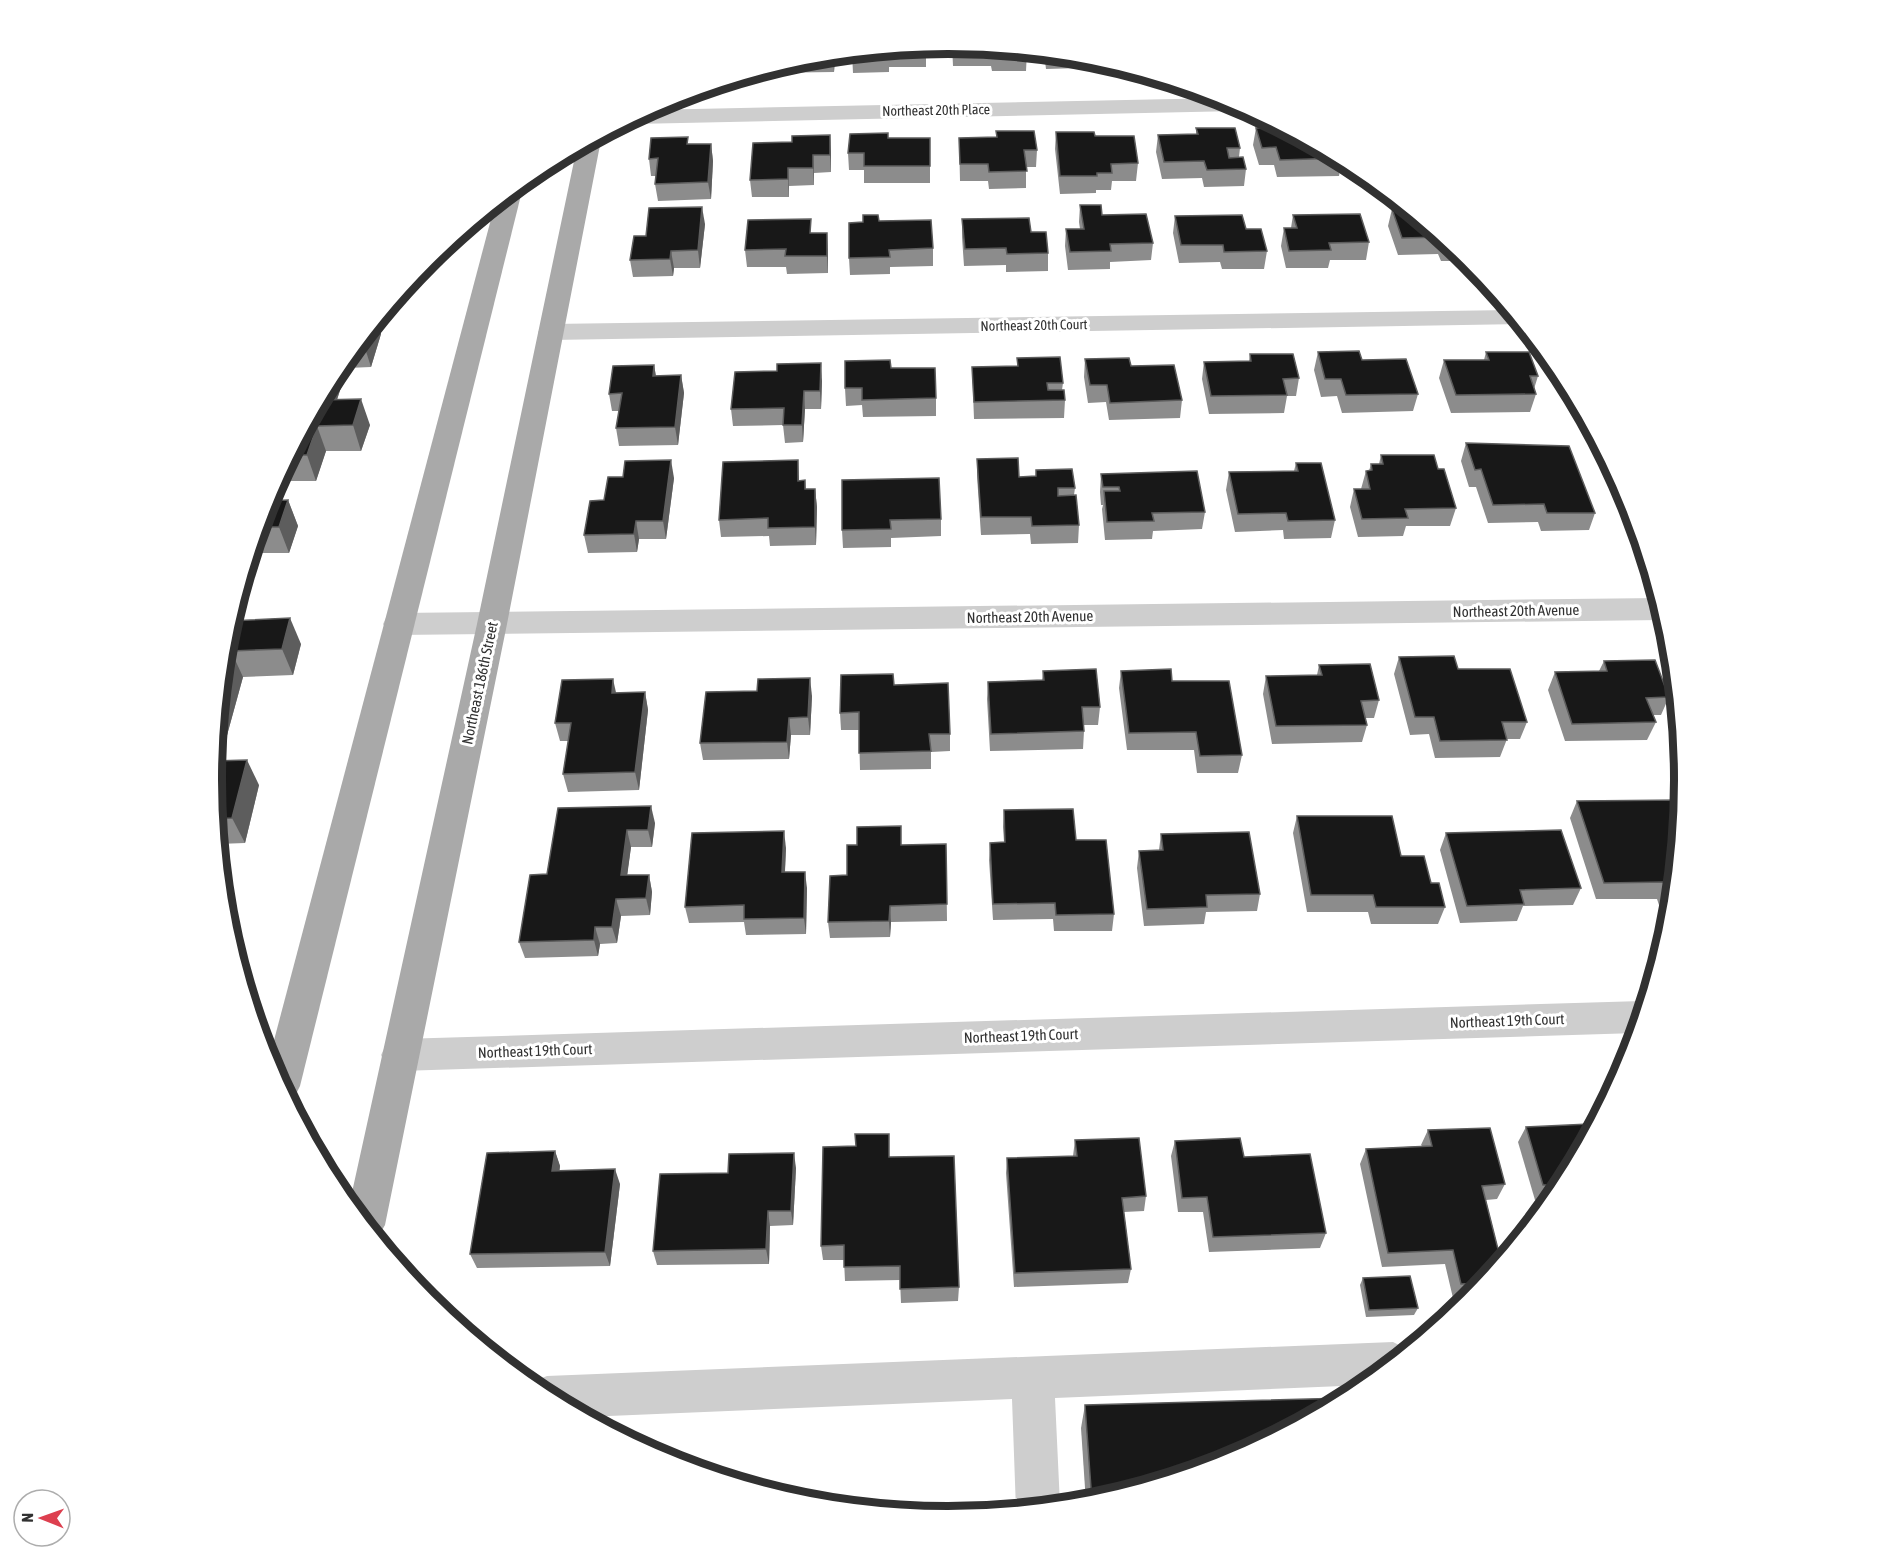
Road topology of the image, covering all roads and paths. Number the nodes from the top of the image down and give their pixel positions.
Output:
1 (1213, 105) edge
2 (654, 117) edge
3 (588, 149) edge
4 (507, 203) edge
5 (1508, 318) edge
6 (551, 332) junction
7 (1653, 609) edge
8 (398, 624) junction
9 (492, 624) junction
10 (1633, 1017) edge
11 (400, 1055) junction
12 (284, 1072) edge
13 (367, 1215) edge
14 (1380, 1364) edge
15 (1033, 1377) junction
16 (565, 1396) edge
17 (1038, 1500) edge

1 - 2 street, Northeast 20th Place
3 - 6 main road, Northeast 186th Street
4 - 8 main road
5 - 6 street, Northeast 20th Court
6 - 9 main road, Northeast 186th Street
7 - 9 street, Northeast 20th Avenue
8 - 9 street, Northeast 20th Avenue
8 - 12 main road
9 - 11 main road, Northeast 186th Street
10 - 11 street, Northeast 19th Court
11 - 13 main road, Northeast 186th Street
14 - 15 street
15 - 16 street
15 - 17 street

